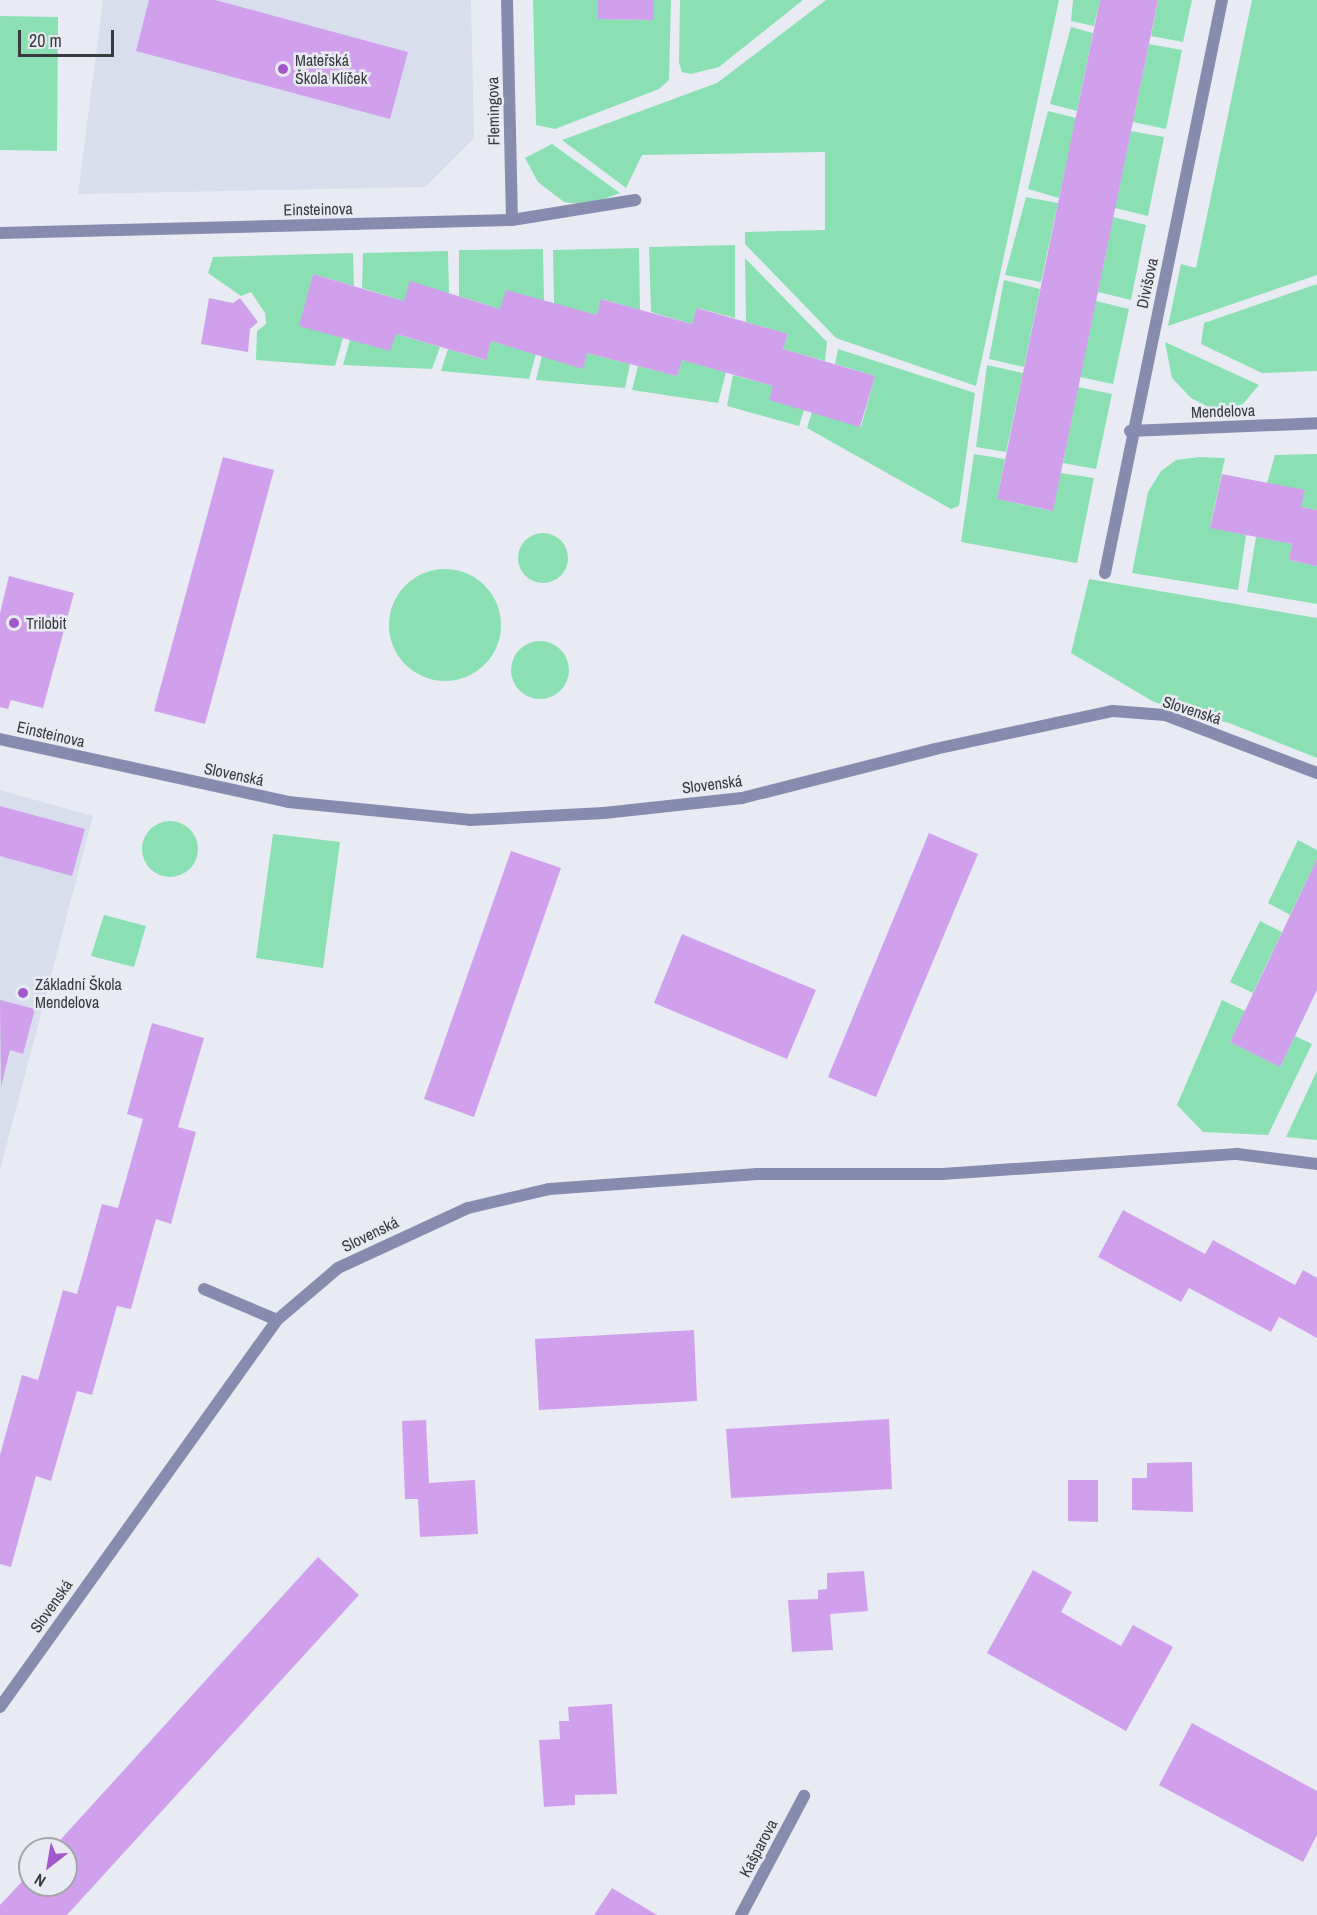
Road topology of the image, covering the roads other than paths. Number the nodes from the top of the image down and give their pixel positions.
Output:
1 (507, 0) edge
2 (1222, 0) edge
3 (635, 200) dead end
4 (512, 220) junction
5 (0, 233) edge
6 (1317, 423) edge
7 (1130, 431) junction
8 (1105, 573) dead end
9 (0, 739) edge
10 (95, 761) joint
11 (1317, 773) edge
12 (1317, 1164) edge
13 (204, 1289) dead end
14 (277, 1320) junction
15 (0, 1707) edge
16 (804, 1796) dead end
17 (741, 1915) edge

1 - 4 street, Flemingova
2 - 7 street, Divišova
3 - 4 street, Einsteinova
4 - 5 street, Einsteinova
6 - 7 street, Mendelova
7 - 8 street, Divišova
9 - 10 street, Einsteinova
10 - 11 street, Slovenská
12 - 14 street, Slovenská
13 - 14 street
14 - 15 street, Slovenská
16 - 17 street, Kašparova

